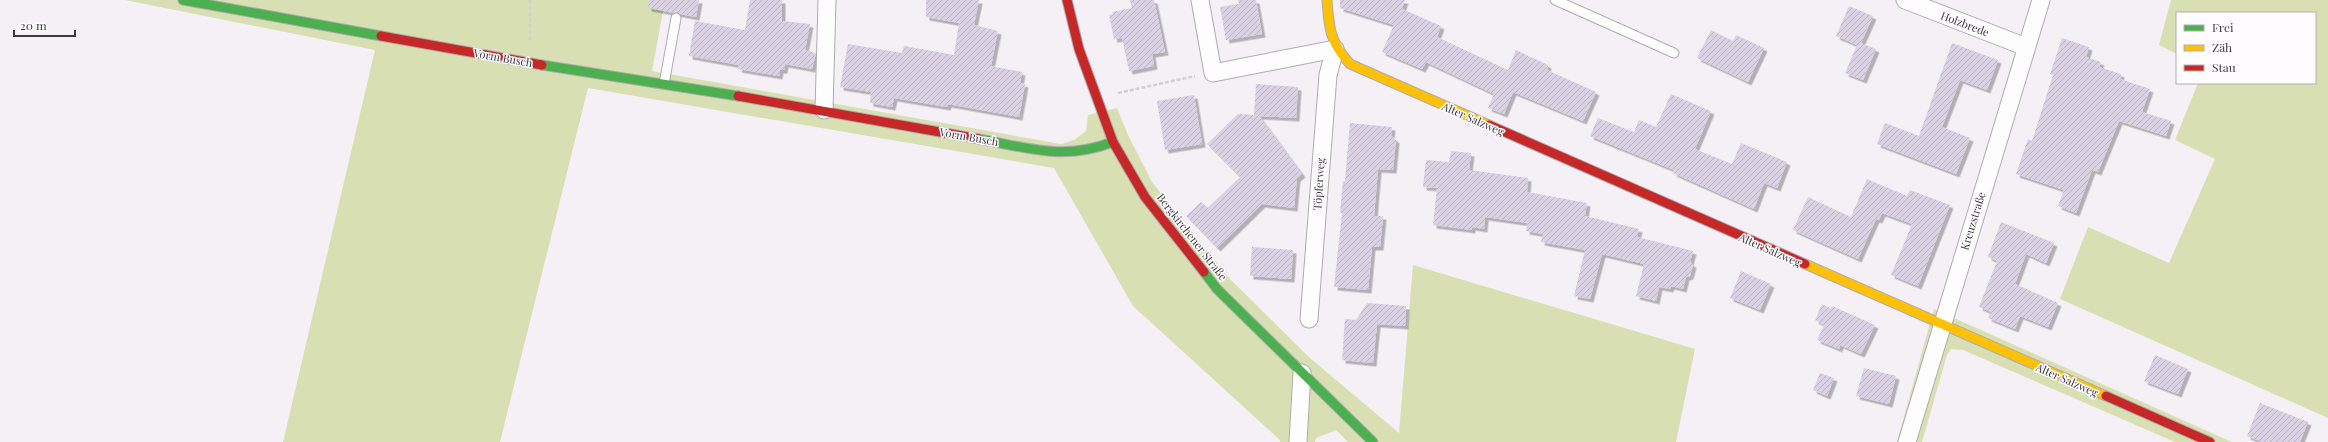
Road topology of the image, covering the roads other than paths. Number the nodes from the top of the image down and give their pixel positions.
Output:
1 (183, 0) edge
2 (827, 0) edge
3 (1067, 0) edge
4 (1200, 0) edge
5 (1327, 0) edge
6 (1555, 0) edge
7 (1905, 0) edge
8 (2041, 0) edge
9 (676, 18) dead end
10 (2026, 48) junction
11 (1335, 50) junction
12 (1674, 53) dead end
13 (664, 84) junction
14 (824, 110) junction
15 (1113, 142) junction
16 (1309, 319) dead end
17 (1941, 325) junction
18 (1302, 373) junction
19 (1298, 442) edge
20 (1373, 442) edge
21 (1907, 442) edge
22 (2210, 442) edge

1 - 13 street, Vorm Busch
2 - 14 street
3 - 15 street, Bergkirchener Straße
4 - 11 street
5 - 11 street, Alter Salzweg
6 - 12 lane
7 - 10 street, Holzbrede
8 - 10 street, Kreuzstraße
9 - 13 lane
10 - 17 street, Kreuzstraße
11 - 16 street, Töpferweg
11 - 17 street, Alter Salzweg
13 - 14 street, Vorm Busch
14 - 15 street, Vorm Busch
15 - 18 street, Bergkirchener Straße
17 - 21 street, Kreuzstraße
17 - 22 street, Alter Salzweg
18 - 19 street
18 - 20 street, Bergkirchener Straße

